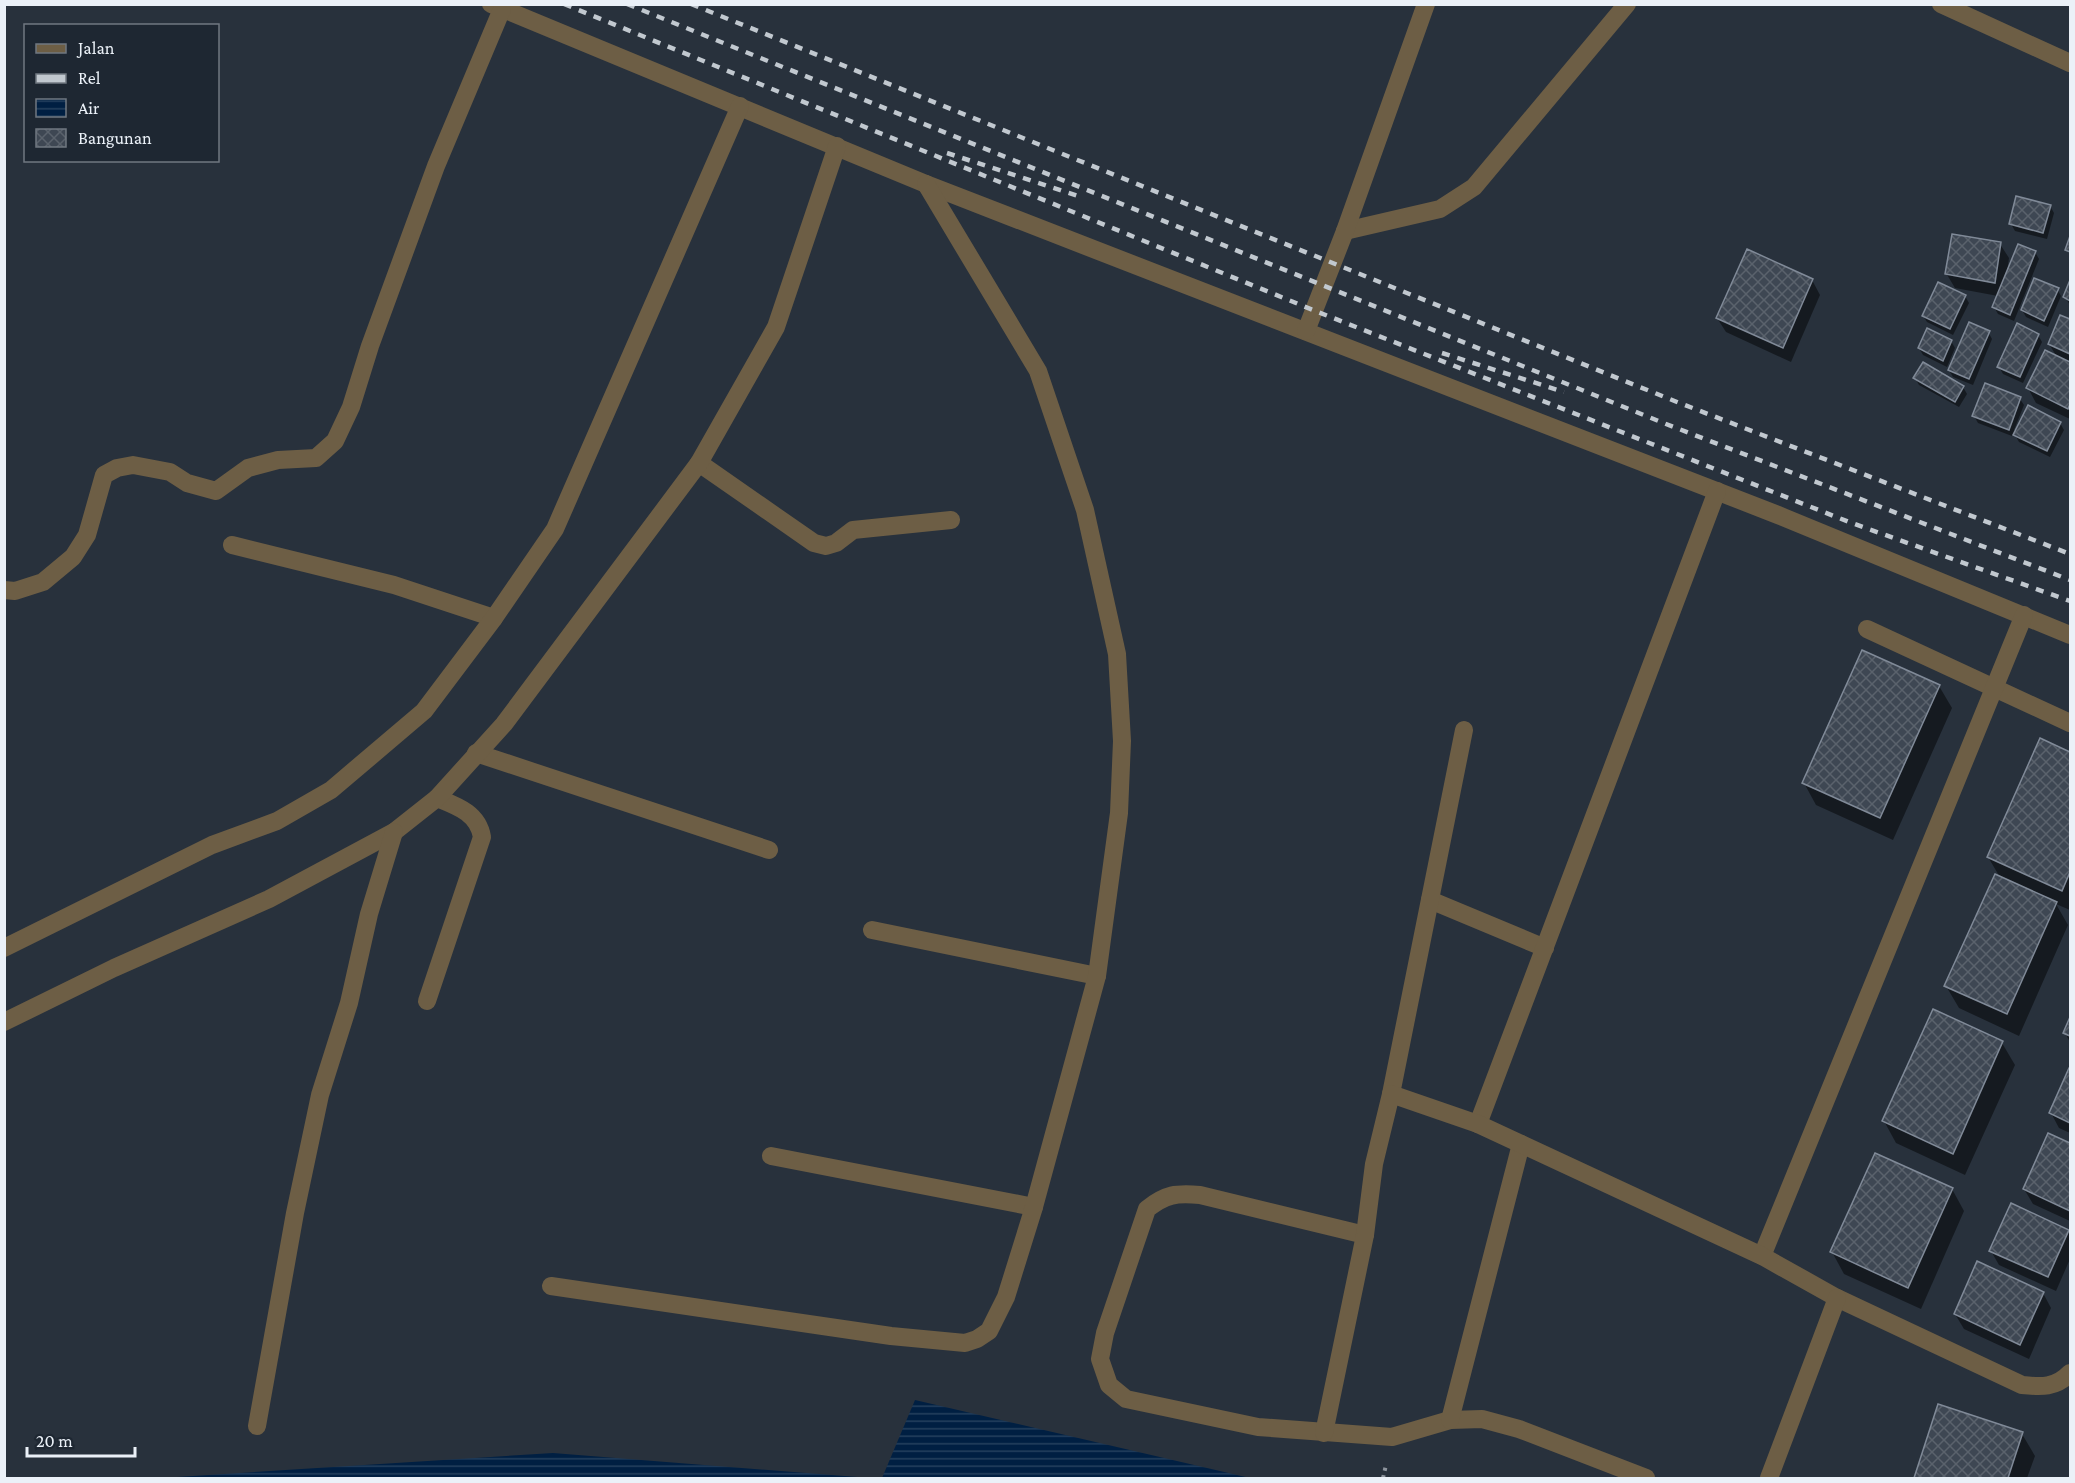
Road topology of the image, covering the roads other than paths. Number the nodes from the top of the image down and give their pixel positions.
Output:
1 (1426, 4) edge
2 (1627, 4) edge
3 (1941, 4) edge
4 (497, 7) edge
5 (2070, 63) edge
6 (740, 106) junction
7 (837, 146) junction
8 (926, 184) junction
9 (1345, 231) junction
10 (1306, 331) junction
11 (699, 463) junction
12 (1717, 491) junction
13 (951, 520) dead end
14 (232, 545) dead end
15 (4, 590) edge
16 (2024, 615) junction
17 (494, 618) junction
18 (1868, 629) dead end
19 (2070, 635) edge
20 (1994, 688) junction
21 (2070, 723) edge
22 (1464, 730) dead end
23 (476, 753) junction
24 (437, 798) junction
25 (394, 832) junction
26 (769, 850) dead end
27 (1430, 900) junction
28 (872, 930) dead end
29 (4, 948) edge
30 (1545, 948) junction
31 (1097, 975) junction
32 (427, 1001) dead end
33 (4, 1022) edge
34 (1391, 1094) junction
35 (1478, 1124) junction
36 (1521, 1144) junction
37 (771, 1156) dead end
38 (1034, 1207) junction
39 (1365, 1235) junction
40 (1762, 1256) junction
41 (551, 1286) dead end
42 (1837, 1298) junction
43 (2070, 1373) edge
44 (1450, 1420) junction
45 (257, 1426) dead end
46 (1324, 1433) junction
47 (1646, 1479) edge
48 (1769, 1479) edge

1 - 9 street
2 - 9 street
3 - 5 street
4 - 6 street
4 - 15 street
6 - 7 street
6 - 17 street
7 - 8 street
7 - 11 street
8 - 10 street
8 - 31 street
9 - 10 street
10 - 12 street
11 - 13 street
11 - 23 street
12 - 16 street
12 - 30 street
14 - 17 street
16 - 19 street
16 - 20 street
17 - 29 street
18 - 20 street
20 - 21 street
20 - 40 street
22 - 27 street
23 - 24 street
23 - 26 street
24 - 25 street
24 - 32 street
25 - 33 street
25 - 45 street
27 - 30 street
27 - 34 street
28 - 31 street
30 - 35 street
31 - 38 street
34 - 35 street
34 - 39 street
35 - 36 street
36 - 40 street
36 - 44 street
37 - 38 street
38 - 41 street
39 - 46 street
39 - 46 street
40 - 42 street
42 - 43 street
42 - 48 street
44 - 46 street
44 - 47 street

